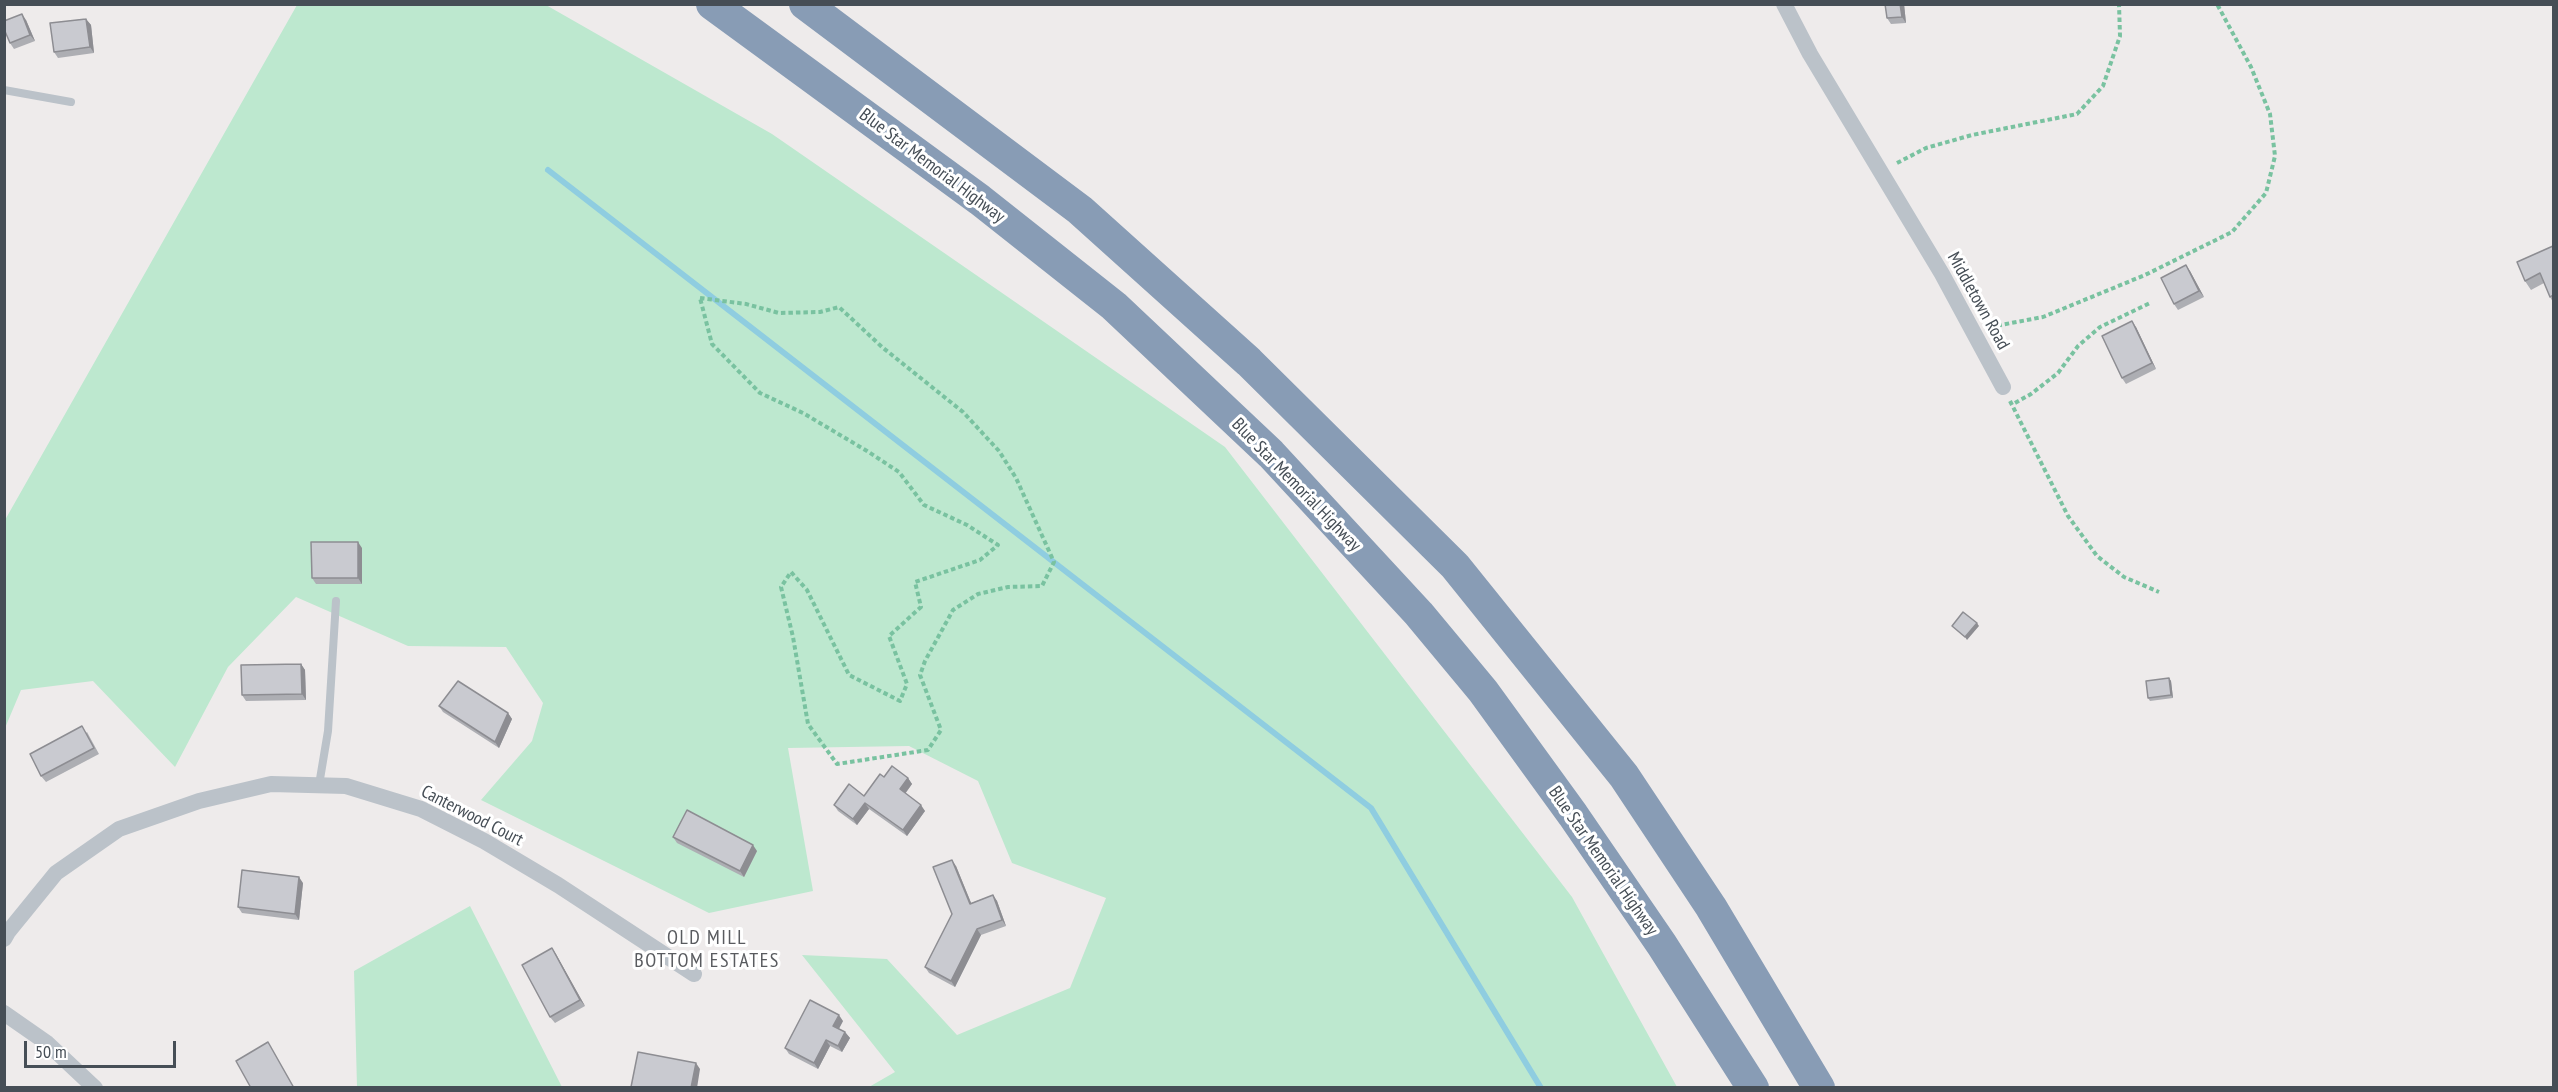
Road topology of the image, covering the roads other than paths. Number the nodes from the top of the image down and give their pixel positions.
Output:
1 (712, 4) edge
2 (805, 4) edge
3 (1784, 4) edge
4 (4, 90) edge
5 (71, 102) dead end
6 (2003, 387) road end
7 (336, 601) dead end
8 (319, 785) junction
9 (4, 939) edge
10 (1662, 945) junction
11 (694, 974) dead end
12 (4, 1013) edge
13 (95, 1088) edge
14 (1728, 1088) edge
15 (1753, 1088) edge
16 (1819, 1088) edge

1 - 10 highway, Blue Star Memorial Highway
2 - 16 highway
3 - 6 street, Middletown Road
4 - 5 lane
7 - 8 lane
8 - 9 street, Canterwood Court
8 - 11 street, Canterwood Court
10 - 14 highway
10 - 15 highway, Blue Star Memorial Highway
12 - 13 street

